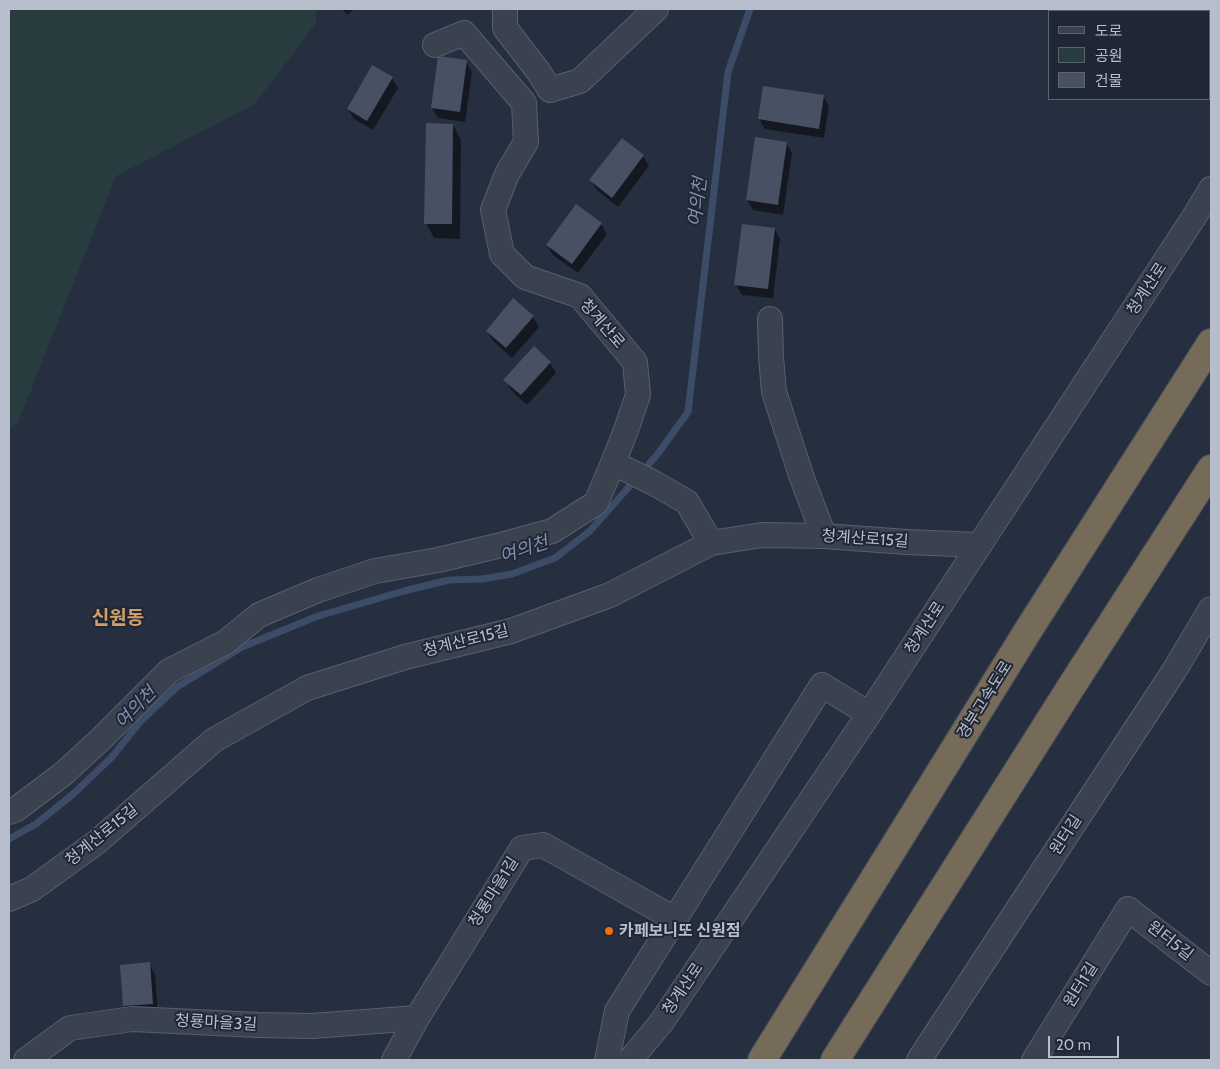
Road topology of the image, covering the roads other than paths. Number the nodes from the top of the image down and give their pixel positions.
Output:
1 (504, 9) edge
2 (656, 9) edge
3 (435, 45) dead end
4 (538, 72) junction
5 (524, 103) junction
6 (1211, 189) edge
7 (770, 319) dead end
8 (1211, 343) edge
9 (613, 463) junction
10 (1211, 470) edge
11 (824, 536) junction
12 (711, 543) junction
13 (979, 546) junction
14 (1211, 609) edge
15 (869, 714) junction
16 (9, 812) edge
17 (9, 899) edge
18 (1128, 909) joint
19 (676, 918) junction
20 (1211, 973) edge
21 (417, 1018) junction
22 (26, 1060) edge
23 (394, 1060) edge
24 (607, 1060) edge
25 (630, 1060) edge
26 (762, 1060) edge
27 (834, 1060) edge
28 (919, 1060) edge
29 (1034, 1060) edge

1 - 4 street
2 - 4 street
3 - 5 street
4 - 5 street
5 - 9 street, 청계산로
6 - 13 street, 청계산로
7 - 11 street
8 - 26 highway, 경부고속도로
9 - 12 street
9 - 16 street, 청계산로
10 - 27 highway
11 - 12 street, 청계산로15길
11 - 13 street, 청계산로15길
12 - 17 street, 청계산로15길
13 - 15 street, 청계산로
14 - 28 street, 원터길
15 - 19 street
15 - 25 street, 청계산로
18 - 20 street, 원터5길
18 - 29 street, 원터1길
19 - 21 street, 청룡마을1길
19 - 24 street
21 - 22 street, 청룡마을3길
21 - 23 street, 청룡마을1길

